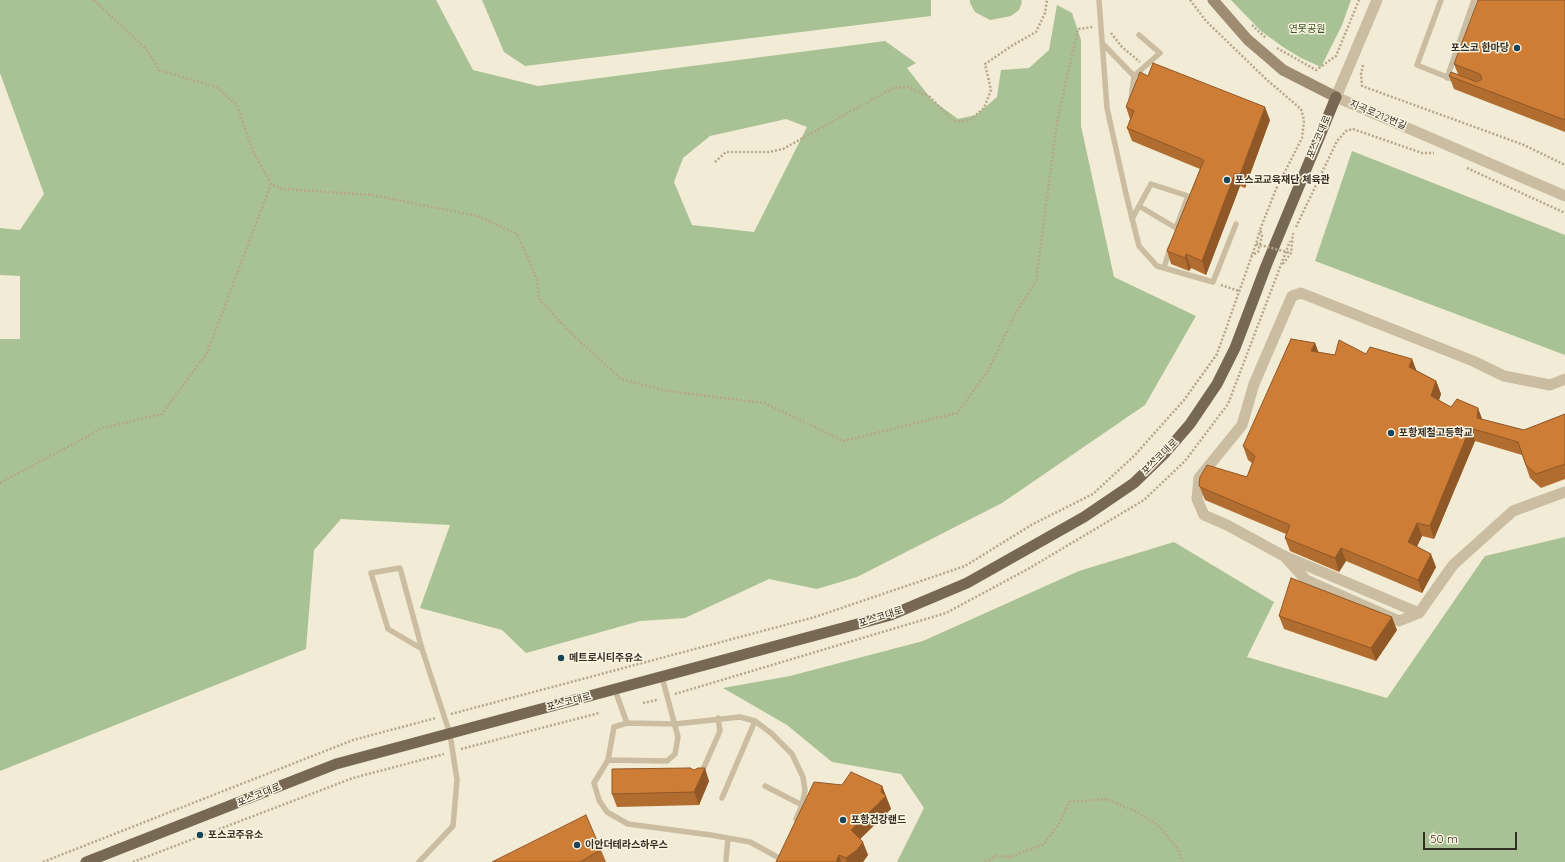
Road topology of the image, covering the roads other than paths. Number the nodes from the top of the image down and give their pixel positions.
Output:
1 (1099, 0) edge
2 (1213, 0) edge
3 (1377, 0) edge
4 (1441, 0) edge
5 (1474, 0) edge
6 (1139, 35) dead end
7 (1102, 43) junction
8 (1134, 76) junction
9 (1447, 78) junction
10 (1461, 83) edge
11 (1336, 97) junction
12 (1130, 107) edge
13 (1565, 196) edge
14 (1139, 206) junction
15 (1132, 219) junction
16 (1236, 224) dead end
17 (1176, 228) junction
18 (1174, 235) edge
19 (1172, 241) edge
20 (1164, 268) junction
21 (1565, 379) edge
22 (1565, 492) edge
23 (1282, 555) junction
24 (1418, 613) junction
25 (422, 649) junction
26 (662, 677) junction
27 (615, 690) junction
28 (718, 718) junction
29 (755, 721) junction
30 (627, 723) junction
31 (675, 724) junction
32 (450, 734) junction
33 (608, 760) junction
34 (699, 778) edge
35 (765, 786) dead end
36 (722, 798) dead end
37 (802, 805) junction
38 (796, 819) edge
39 (728, 838) junction
40 (781, 859) edge
41 (726, 860) dead end
42 (86, 862) edge
43 (419, 862) edge

1 - 7 lane
2 - 11 main road, 지곡로212번길
3 - 11 street, 포스코대로
4 - 9 lane
5 - 9 lane
6 - 8 lane
7 - 8 lane
7 - 15 lane
8 - 12 lane
9 - 10 lane
11 - 13 street, 지곡로212번길
11 - 26 main road, 포스코대로
14 - 15 lane
14 - 17 lane
14 - 17 lane
15 - 20 lane
16 - 20 lane
17 - 18 lane
19 - 20 lane
21 - 23 street
22 - 24 street
23 - 24 street
23 - 24 street
25 - 25 lane
25 - 32 lane
26 - 27 main road, 포스코대로
26 - 31 lane
27 - 30 lane
27 - 32 main road, 포스코대로
28 - 29 lane
28 - 31 lane
28 - 34 lane
29 - 36 lane
29 - 37 lane
30 - 31 lane
30 - 33 lane
31 - 33 lane
32 - 42 main road, 포스코대로
32 - 43 lane
33 - 39 lane
35 - 37 lane
37 - 38 lane
39 - 40 lane
39 - 41 lane

